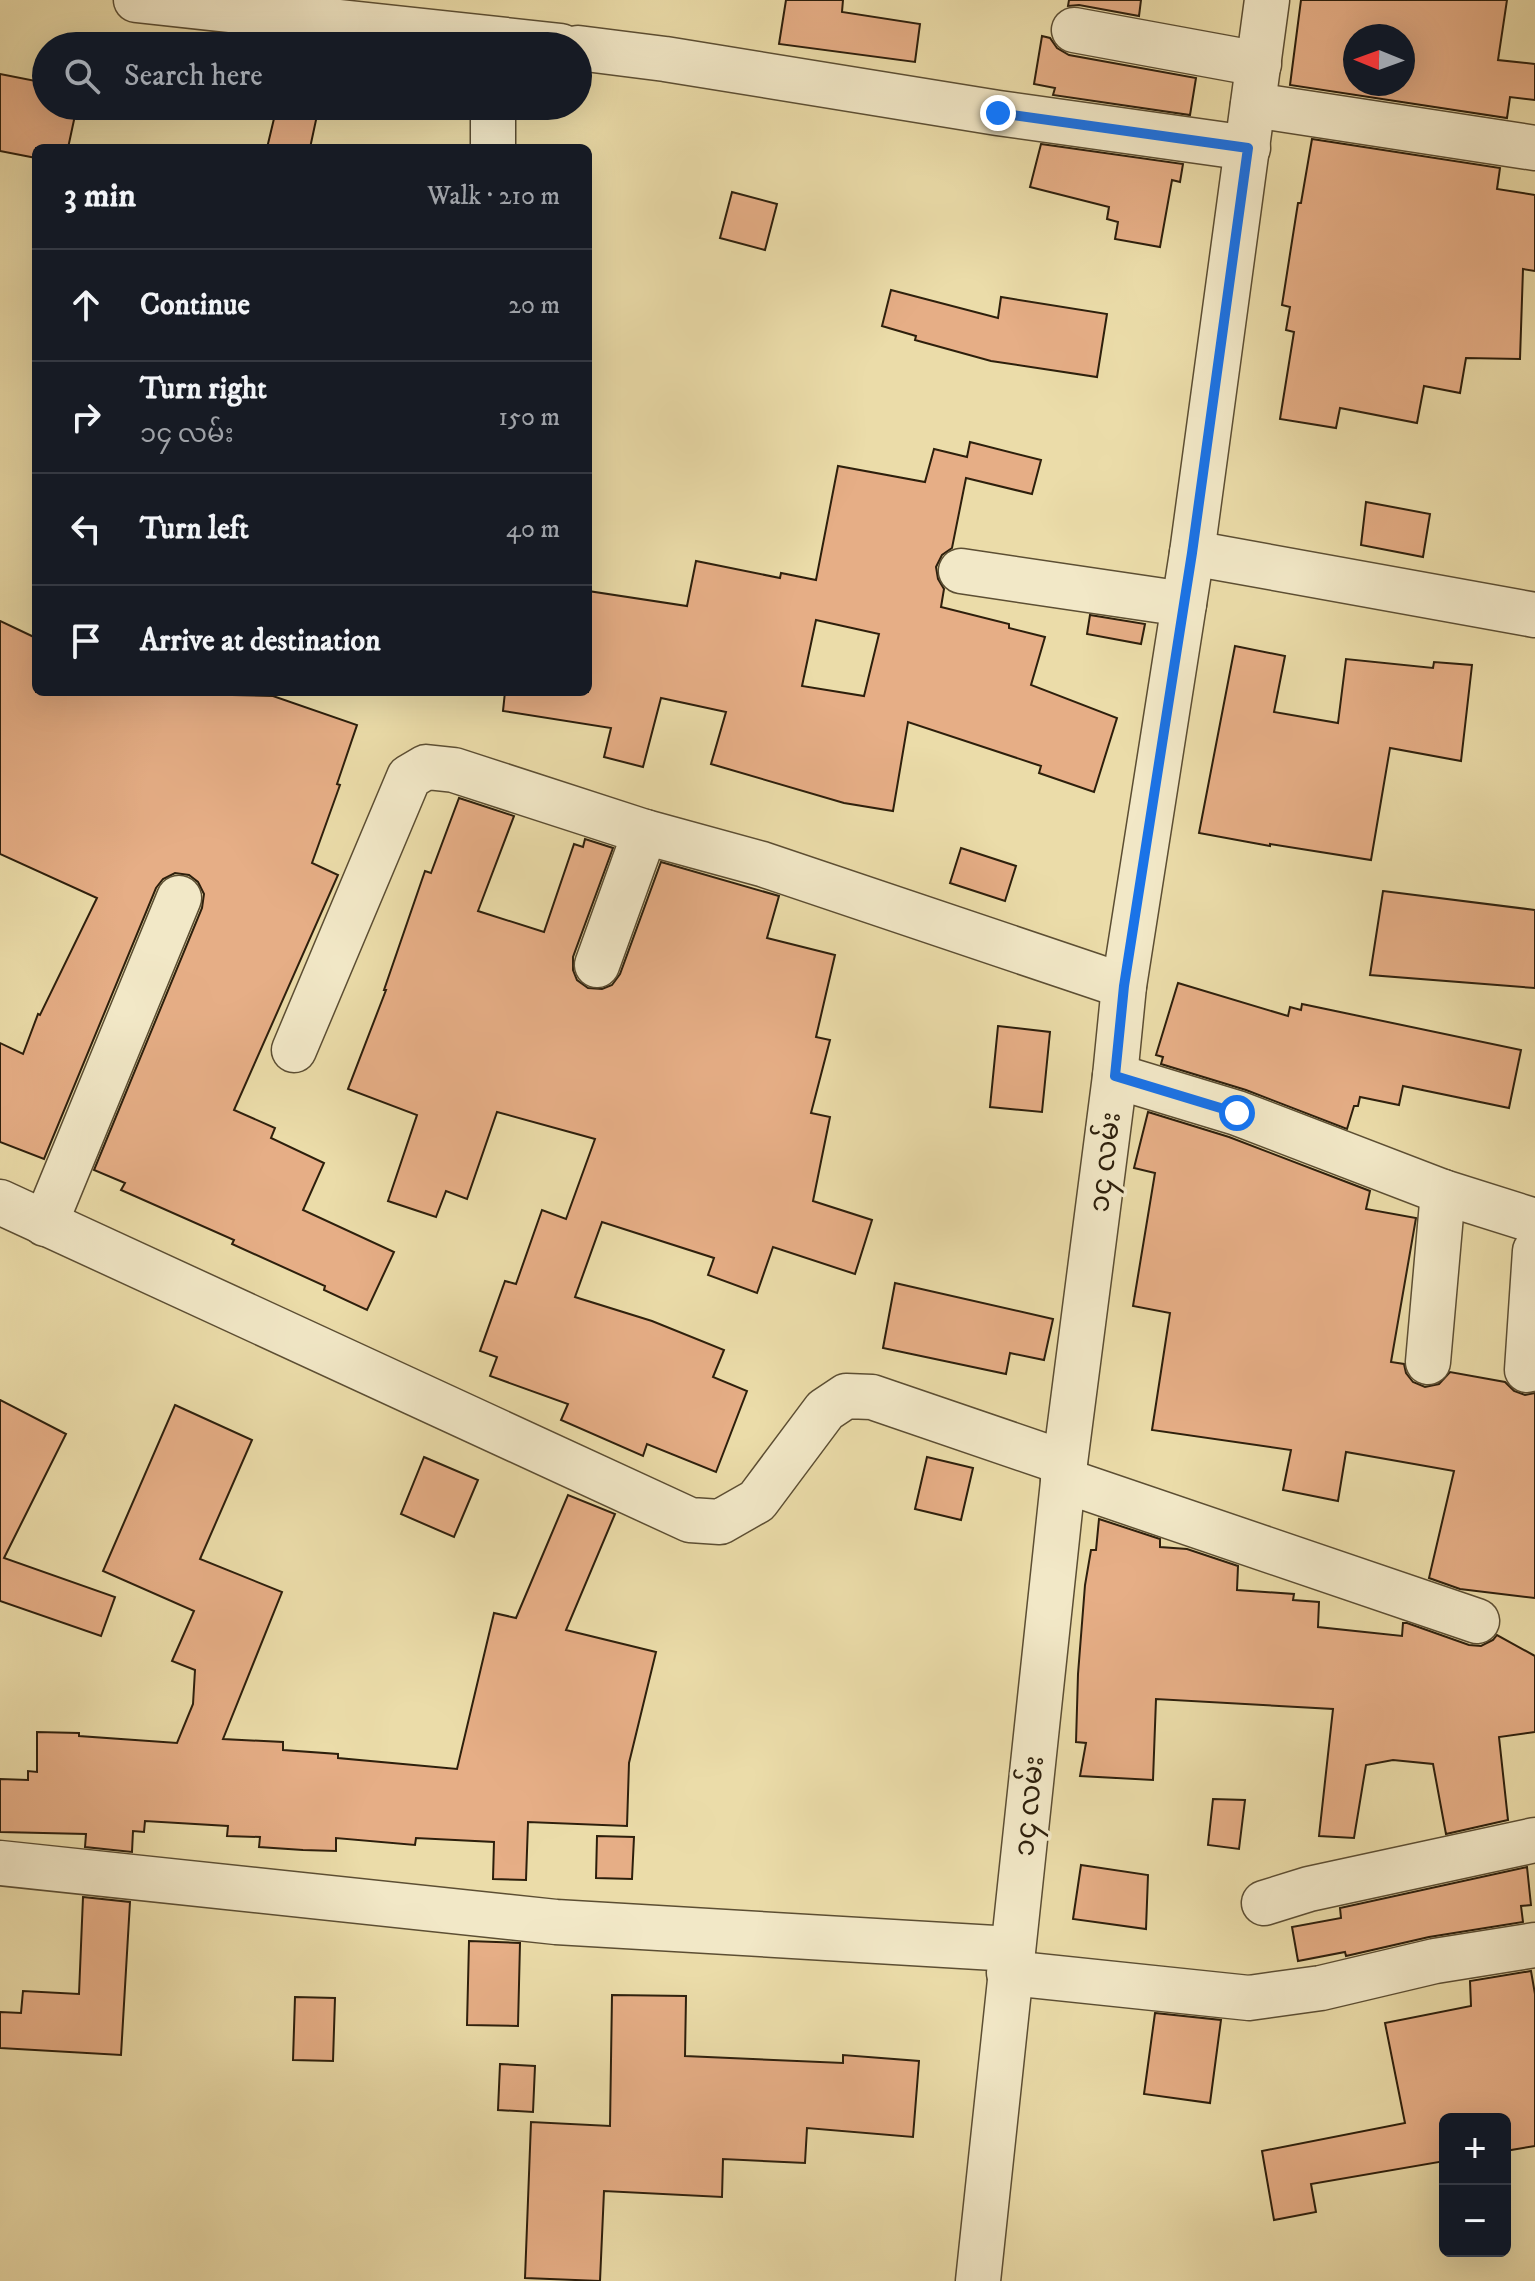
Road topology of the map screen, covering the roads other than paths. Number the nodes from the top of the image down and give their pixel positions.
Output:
1 (136, 0) edge
2 (1267, 0) edge
3 (1074, 30) dead end
4 (407, 32) edge
5 (592, 50) edge
6 (1256, 85) junction
7 (493, 120) edge
8 (493, 144) edge
9 (1248, 148) junction
10 (1535, 148) edge
11 (1192, 553) junction
12 (961, 571) dead end
13 (1184, 604) junction
14 (1535, 615) edge
15 (645, 832) junction
16 (179, 898) dead end
17 (597, 965) dead end
18 (1124, 986) junction
19 (294, 1050) dead end
20 (1115, 1076) junction
21 (1443, 1192) junction
22 (0, 1202) edge
23 (1535, 1221) edge
24 (45, 1224) junction
25 (1535, 1251) edge
26 (1428, 1362) dead end
27 (1527, 1370) dead end
28 (1064, 1472) junction
29 (1477, 1621) dead end
30 (1535, 1840) edge
31 (0, 1863) edge
32 (1264, 1903) dead end
33 (1535, 1945) edge
34 (1011, 1961) junction
35 (978, 2281) edge

1 - 4 street
2 - 6 street, ၁၄ လမ်း
3 - 6 street
5 - 9 street
6 - 9 street, ၁၄ လမ်း
6 - 10 street
7 - 8 street
9 - 11 street, ၁၄ လမ်း
11 - 13 street, ၁၄ လမ်း
11 - 14 street
12 - 13 street
13 - 18 street, ၁၄ လမ်း
15 - 17 street
15 - 18 street
15 - 19 street
16 - 24 street
18 - 20 street, ၁၄ လမ်း
20 - 21 street
20 - 28 street, ၁၄ လမ်း
21 - 23 street
21 - 26 street
22 - 24 street
24 - 28 street
25 - 27 street
28 - 29 street
28 - 34 street, ၁၄ လမ်း
30 - 32 street
31 - 34 street
33 - 34 street
34 - 35 street, ၁၄ လမ်း

